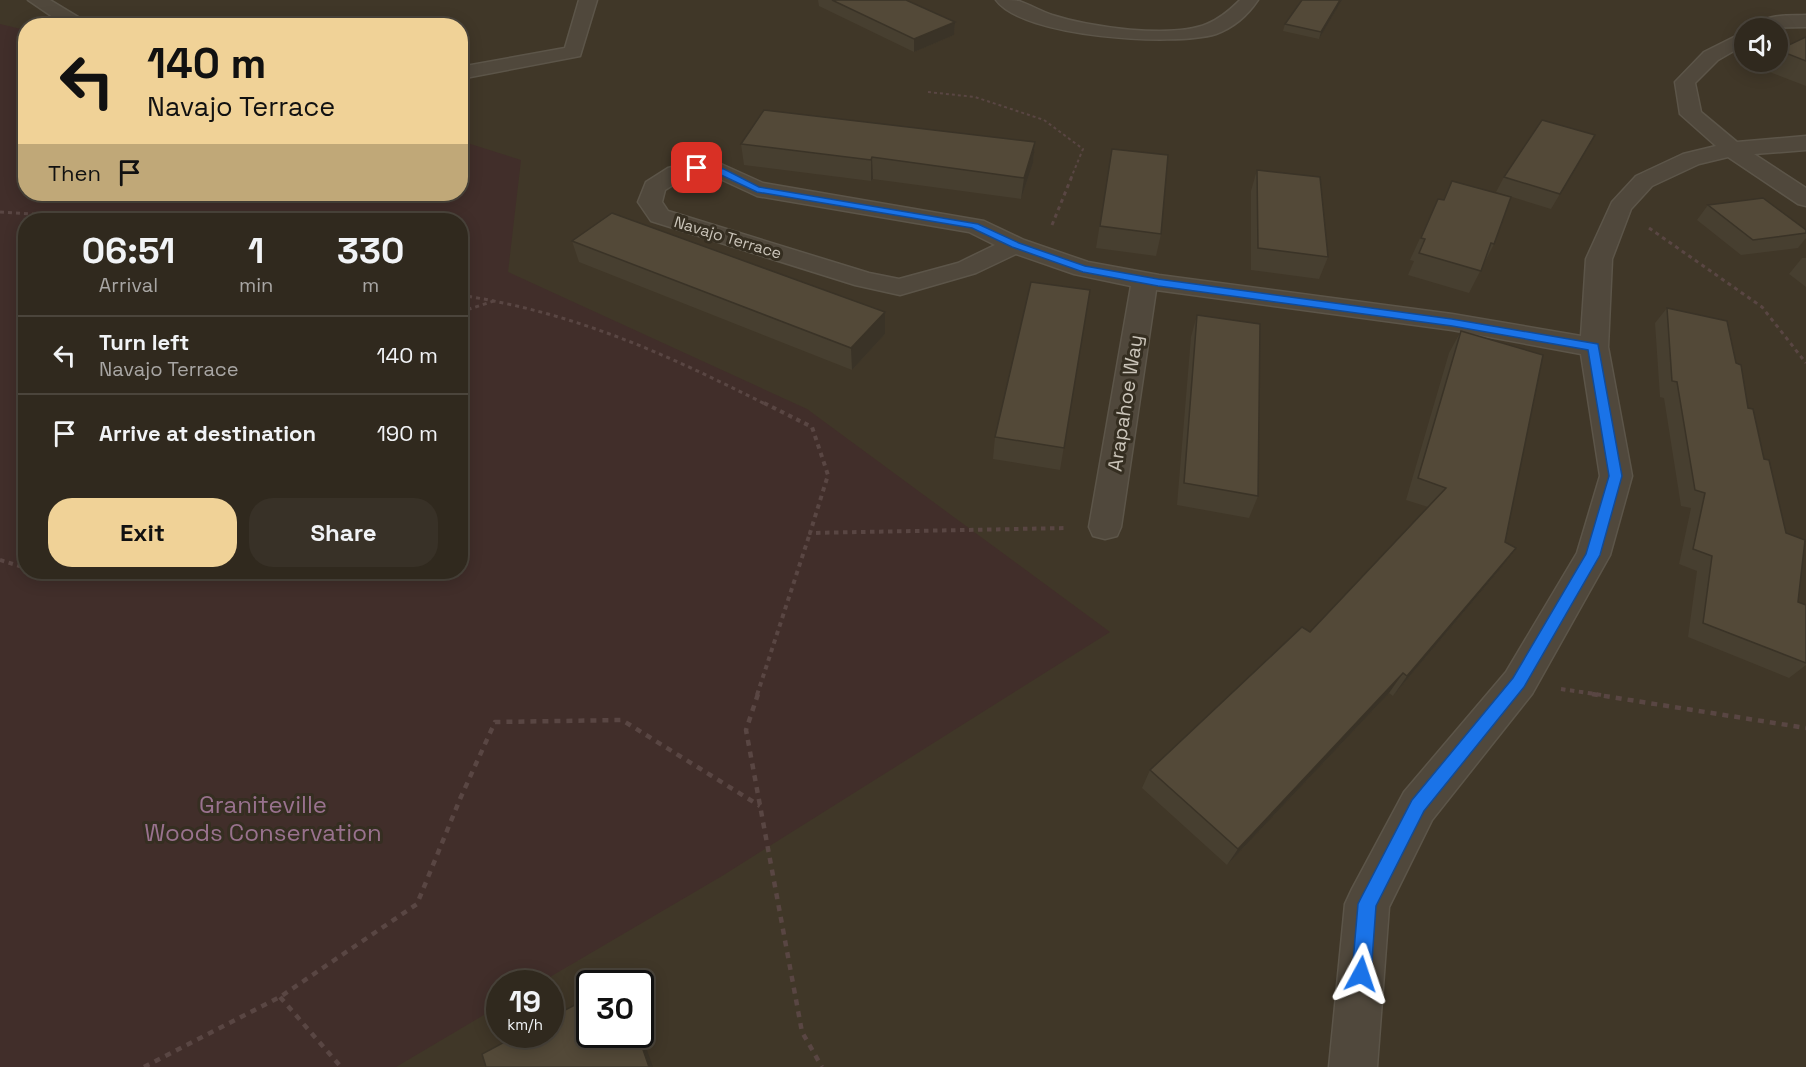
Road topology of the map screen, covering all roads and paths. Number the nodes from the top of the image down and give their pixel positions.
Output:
1 (37, 0) edge
2 (588, 0) edge
3 (1005, 0) edge
4 (1249, 0) edge
5 (67, 18) edge
6 (1806, 21) edge
7 (1788, 22) edge
8 (1734, 43) edge
9 (468, 72) edge
10 (928, 92) dead end
11 (1806, 143) edge
12 (1732, 149) junction
13 (1806, 199) edge
14 (1620, 207) junction
15 (0, 212) edge
16 (18, 213) edge
17 (1016, 245) junction
18 (1041, 254) junction
19 (1145, 280) junction
20 (468, 296) edge
21 (500, 299) junction
22 (468, 309) edge
23 (1593, 347) junction
24 (1806, 363) edge
25 (1105, 527) joint
26 (810, 534) junction
27 (0, 560) edge
28 (18, 566) edge
29 (1519, 682) junction
30 (1806, 728) edge
31 (760, 806) junction
32 (280, 997) junction
33 (144, 1067) edge
34 (341, 1067) edge
35 (822, 1067) edge
36 (1353, 1067) edge

1 - 5 street
2 - 9 street
3 - 4 street
6 - 7 street
8 - 12 street
10 - 18 path
11 - 12 street
12 - 13 street
12 - 14 street
14 - 23 street
14 - 24 path
15 - 16 path
17 - 17 street, Navajo Terrace
17 - 18 street, Navajo Terrace
18 - 19 street, Navajo Terrace
19 - 23 street, Navajo Terrace
19 - 25 street, Arapahoe Way
20 - 21 path
21 - 22 path
21 - 26 path
23 - 29 street
25 - 26 path
26 - 31 path
27 - 28 path
29 - 30 path
29 - 36 street
31 - 32 path
31 - 35 path
32 - 33 path
32 - 34 path

